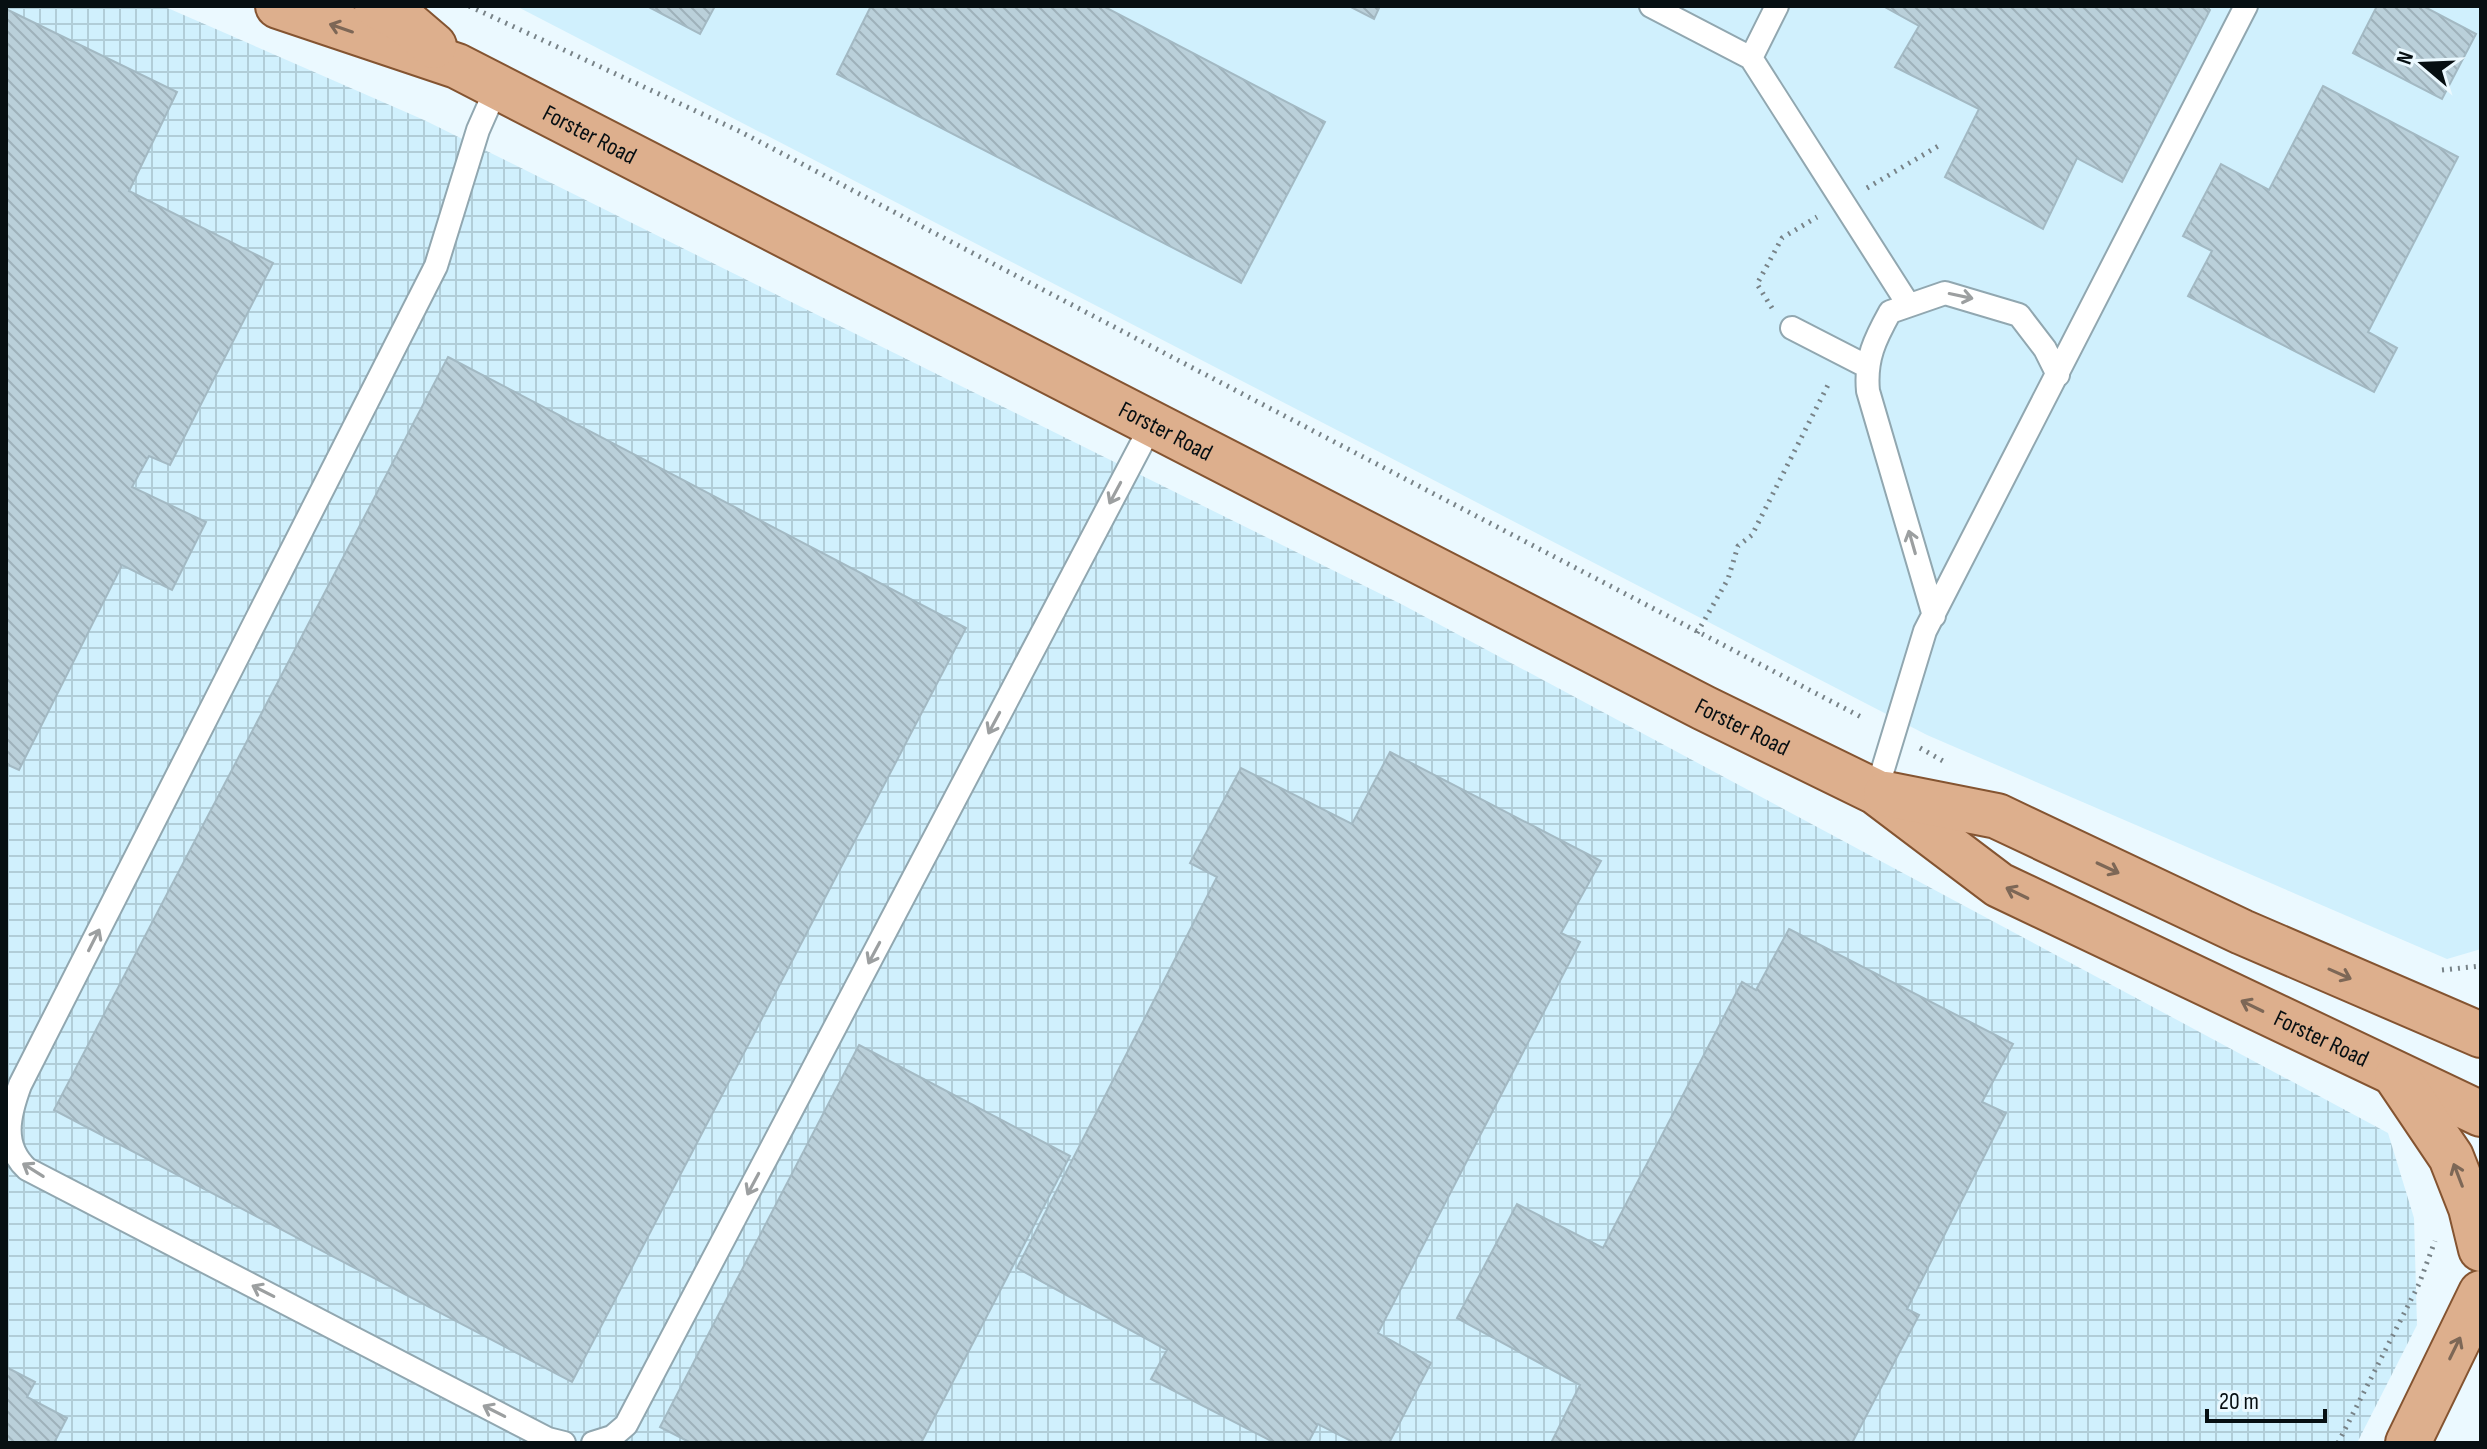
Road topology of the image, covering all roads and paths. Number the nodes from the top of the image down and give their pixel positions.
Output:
1 (278, 6) edge
2 (377, 6) edge
3 (469, 6) edge
4 (1651, 6) edge
5 (1777, 6) edge
6 (2246, 6) edge
7 (1751, 58) junction
8 (457, 66) junction
9 (497, 87) junction
10 (1908, 304) junction
11 (1792, 328) dead end
12 (1866, 366) junction
13 (2058, 375) junction
14 (1152, 424) junction
15 (1934, 616) junction
16 (1896, 735) junction
17 (1956, 767) dead end
18 (1876, 792) junction
19 (2481, 966) edge
20 (2440, 971) dead end
21 (2474, 1027) edge
22 (2397, 1077) junction
23 (2481, 1114) edge
24 (2436, 1226) dead end
25 (2481, 1249) edge
26 (2481, 1293) edge
27 (564, 1443) edge
28 (593, 1443) edge
29 (2338, 1443) edge
30 (2408, 1443) edge

8 -> 1 main road, Forster Road
2 - 8 main road, Forster Road
3 - 16 path
4 - 7 lane
5 - 7 lane
6 - 13 lane
7 - 10 lane
8 - 9 main road, Forster Road
9 - 14 main road, Forster Road
27 -> 9 lane
10 - 12 lane
10 -> 13 lane
11 - 12 lane
15 -> 12 lane
13 - 15 lane
14 - 18 main road, Forster Road
14 -> 28 lane
15 - 16 lane
16 - 17 path
16 - 18 lane
18 -> 21 main road, Forster Road
22 -> 18 main road, Forster Road
19 - 20 path
22 - 23 main road, Forster Road
25 -> 22 main road
24 - 29 path
30 -> 26 main road

